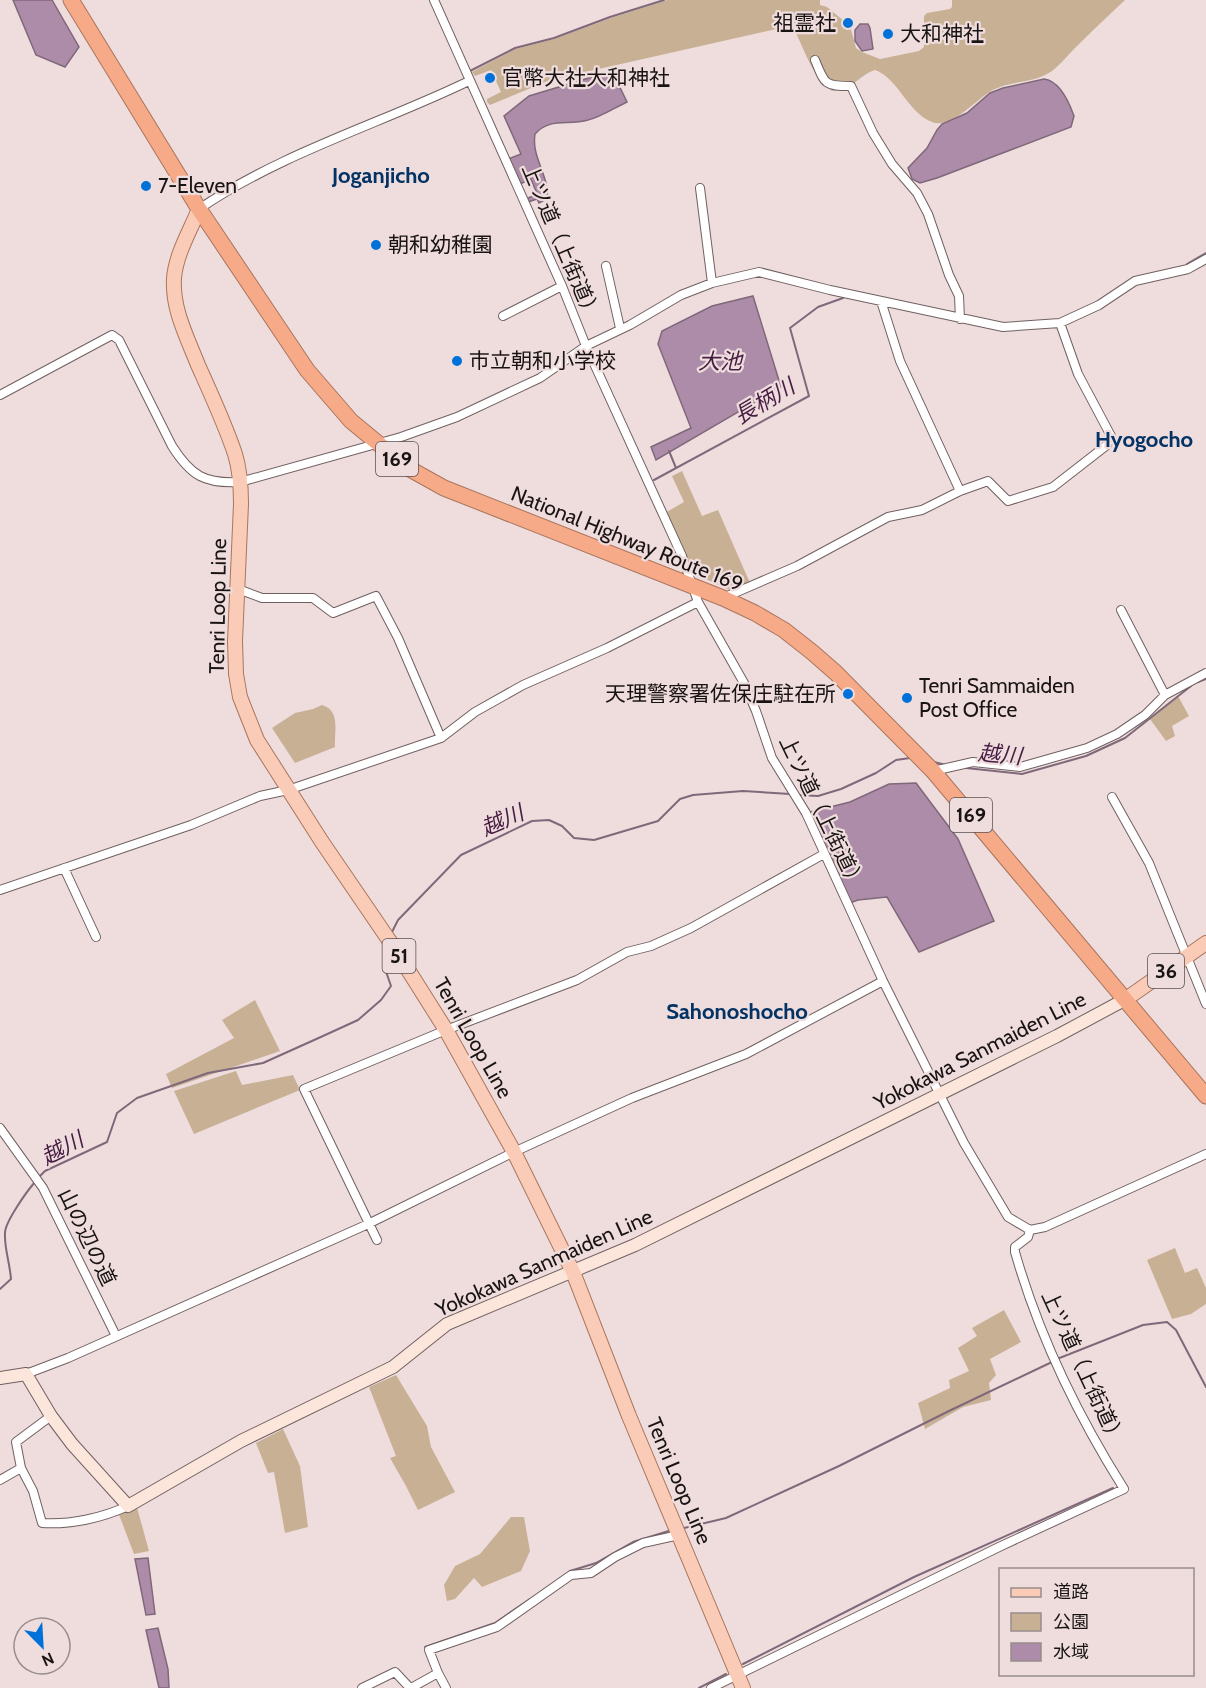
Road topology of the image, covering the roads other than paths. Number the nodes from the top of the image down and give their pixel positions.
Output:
1 (71, 0) edge
2 (434, 0) edge
3 (815, 60) dead end
4 (469, 81) junction
5 (700, 188) dead end
6 (199, 209) junction
7 (1206, 259) edge
8 (606, 266) dead end
9 (712, 283) junction
10 (562, 286) junction
11 (881, 301) junction
12 (503, 316) dead end
13 (960, 319) junction
14 (1060, 323) junction
15 (620, 328) junction
16 (586, 346) junction
17 (0, 395) edge
18 (377, 443) junction
19 (240, 482) junction
20 (960, 491) junction
21 (692, 586) junction
22 (238, 589) junction
23 (723, 598) junction
24 (698, 602) junction
25 (1120, 610) dead end
26 (1206, 673) edge
27 (1165, 695) junction
28 (441, 738) junction
29 (933, 771) junction
30 (288, 790) junction
31 (1112, 797) dead end
32 (824, 854) junction
33 (64, 868) junction
34 (0, 890) edge
35 (96, 937) dead end
36 (1206, 942) edge
37 (1186, 957) junction
38 (883, 981) junction
39 (1126, 999) junction
40 (1206, 1004) edge
41 (446, 1030) junction
42 (938, 1093) junction
43 (1206, 1096) edge
44 (0, 1128) edge
45 (514, 1152) junction
46 (1206, 1154) edge
47 (369, 1223) junction
48 (1030, 1230) junction
49 (377, 1240) dead end
50 (573, 1272) junction
51 (116, 1336) junction
52 (26, 1374) junction
53 (0, 1378) edge
54 (51, 1416) junction
55 (21, 1468) junction
56 (0, 1480) edge
57 (128, 1506) junction
58 (679, 1535) junction
59 (438, 1673) junction
60 (740, 1681) edge
61 (362, 1688) edge
62 (410, 1688) edge
63 (446, 1688) edge
64 (711, 1688) edge

1 - 6 highway, National Highway Route 169 / 169
2 - 4 street, 上ツ道（上街道）
3 - 13 street
4 - 6 street
4 - 10 street, 上ツ道（上街道）
5 - 9 street
6 - 18 highway, National Highway Route 169 / 169
6 - 19 main road, Tenri Loop Line / 51
7 - 14 street
8 - 15 street
9 - 11 street
9 - 15 street
10 - 12 street
10 - 16 street, 上ツ道（上街道）
11 - 13 street
11 - 20 street
13 - 14 street
14 - 20 street
15 - 16 street
16 - 18 street
16 - 21 street, 上ツ道（上街道）
17 - 19 street
18 - 19 street
18 - 21 highway, National Highway Route 169 / 169
19 - 22 main road, Tenri Loop Line / 51
20 - 23 street
21 - 23 highway, National Highway Route 169 / 169
21 - 24 street, 上ツ道（上街道）
22 - 28 street
22 - 30 main road, Tenri Loop Line / 51
23 - 29 highway, National Highway Route 169 / 169
24 - 28 street
24 - 32 street, 上ツ道（上街道）
25 - 27 street
26 - 27 street
27 - 29 street
28 - 30 street
29 - 39 highway, National Highway Route 169 / 169
30 - 33 street
30 - 41 main road, Tenri Loop Line / 51
31 - 37 street
32 - 38 street, 上ツ道（上街道）
32 - 41 street
33 - 34 street
33 - 35 street
36 - 37 main road, 36
37 - 39 main road, 36
37 - 40 street
38 - 42 street, 上ツ道（上街道）
38 - 45 street
39 - 42 main road, Yokokawa Sanmaiden Line
39 - 43 highway, National Highway Route 169 / 169
41 - 45 main road, Tenri Loop Line / 51
41 - 47 street
42 - 48 street, 上ツ道（上街道）
42 - 50 main road, Yokokawa Sanmaiden Line
44 - 51 street, 山の辺の道
45 - 47 street
45 - 50 main road, Tenri Loop Line / 51
46 - 48 street
47 - 49 street
47 - 51 street
48 - 60 street, 上ツ道（上街道）
50 - 57 main road, Yokokawa Sanmaiden Line
50 - 58 main road, Tenri Loop Line / 51
51 - 52 street
52 - 53 main road
52 - 54 main road
54 - 55 street
54 - 57 main road
55 - 56 street
55 - 57 street
58 - 59 street
58 - 60 main road, Tenri Loop Line / 51
59 - 62 street
59 - 63 street
60 - 64 street
61 - 62 street

